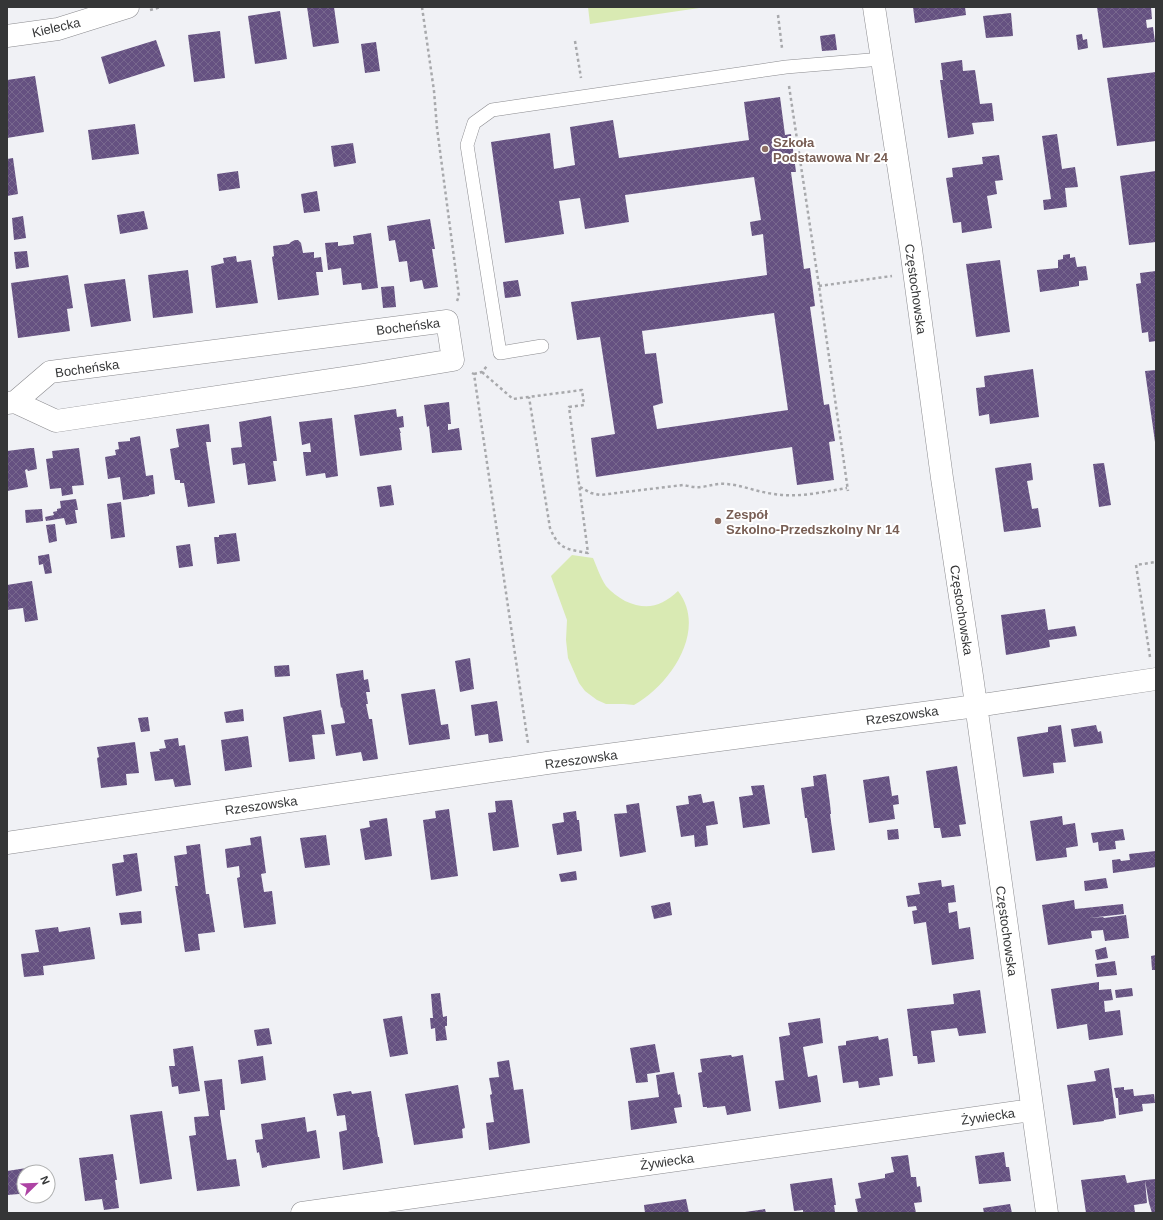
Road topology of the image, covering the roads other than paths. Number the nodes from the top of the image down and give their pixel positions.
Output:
1 (128, 7) edge
2 (874, 7) edge
3 (7, 36) edge
4 (882, 59) junction
5 (542, 346) dead end
6 (11, 402) edge
7 (1154, 671) edge
8 (976, 706) junction
9 (7, 843) edge
10 (1032, 1110) junction
11 (302, 1213) edge
12 (1047, 1213) edge

1 - 3 street, Kielecka
2 - 4 street, Częstochowska
4 - 5 lane
4 - 8 street, Częstochowska
6 - 6 street, Bocheńska
7 - 8 street, Rzeszowska
8 - 9 street, Rzeszowska
8 - 10 street, Częstochowska
10 - 11 street, Żywiecka
10 - 12 street, Częstochowska

